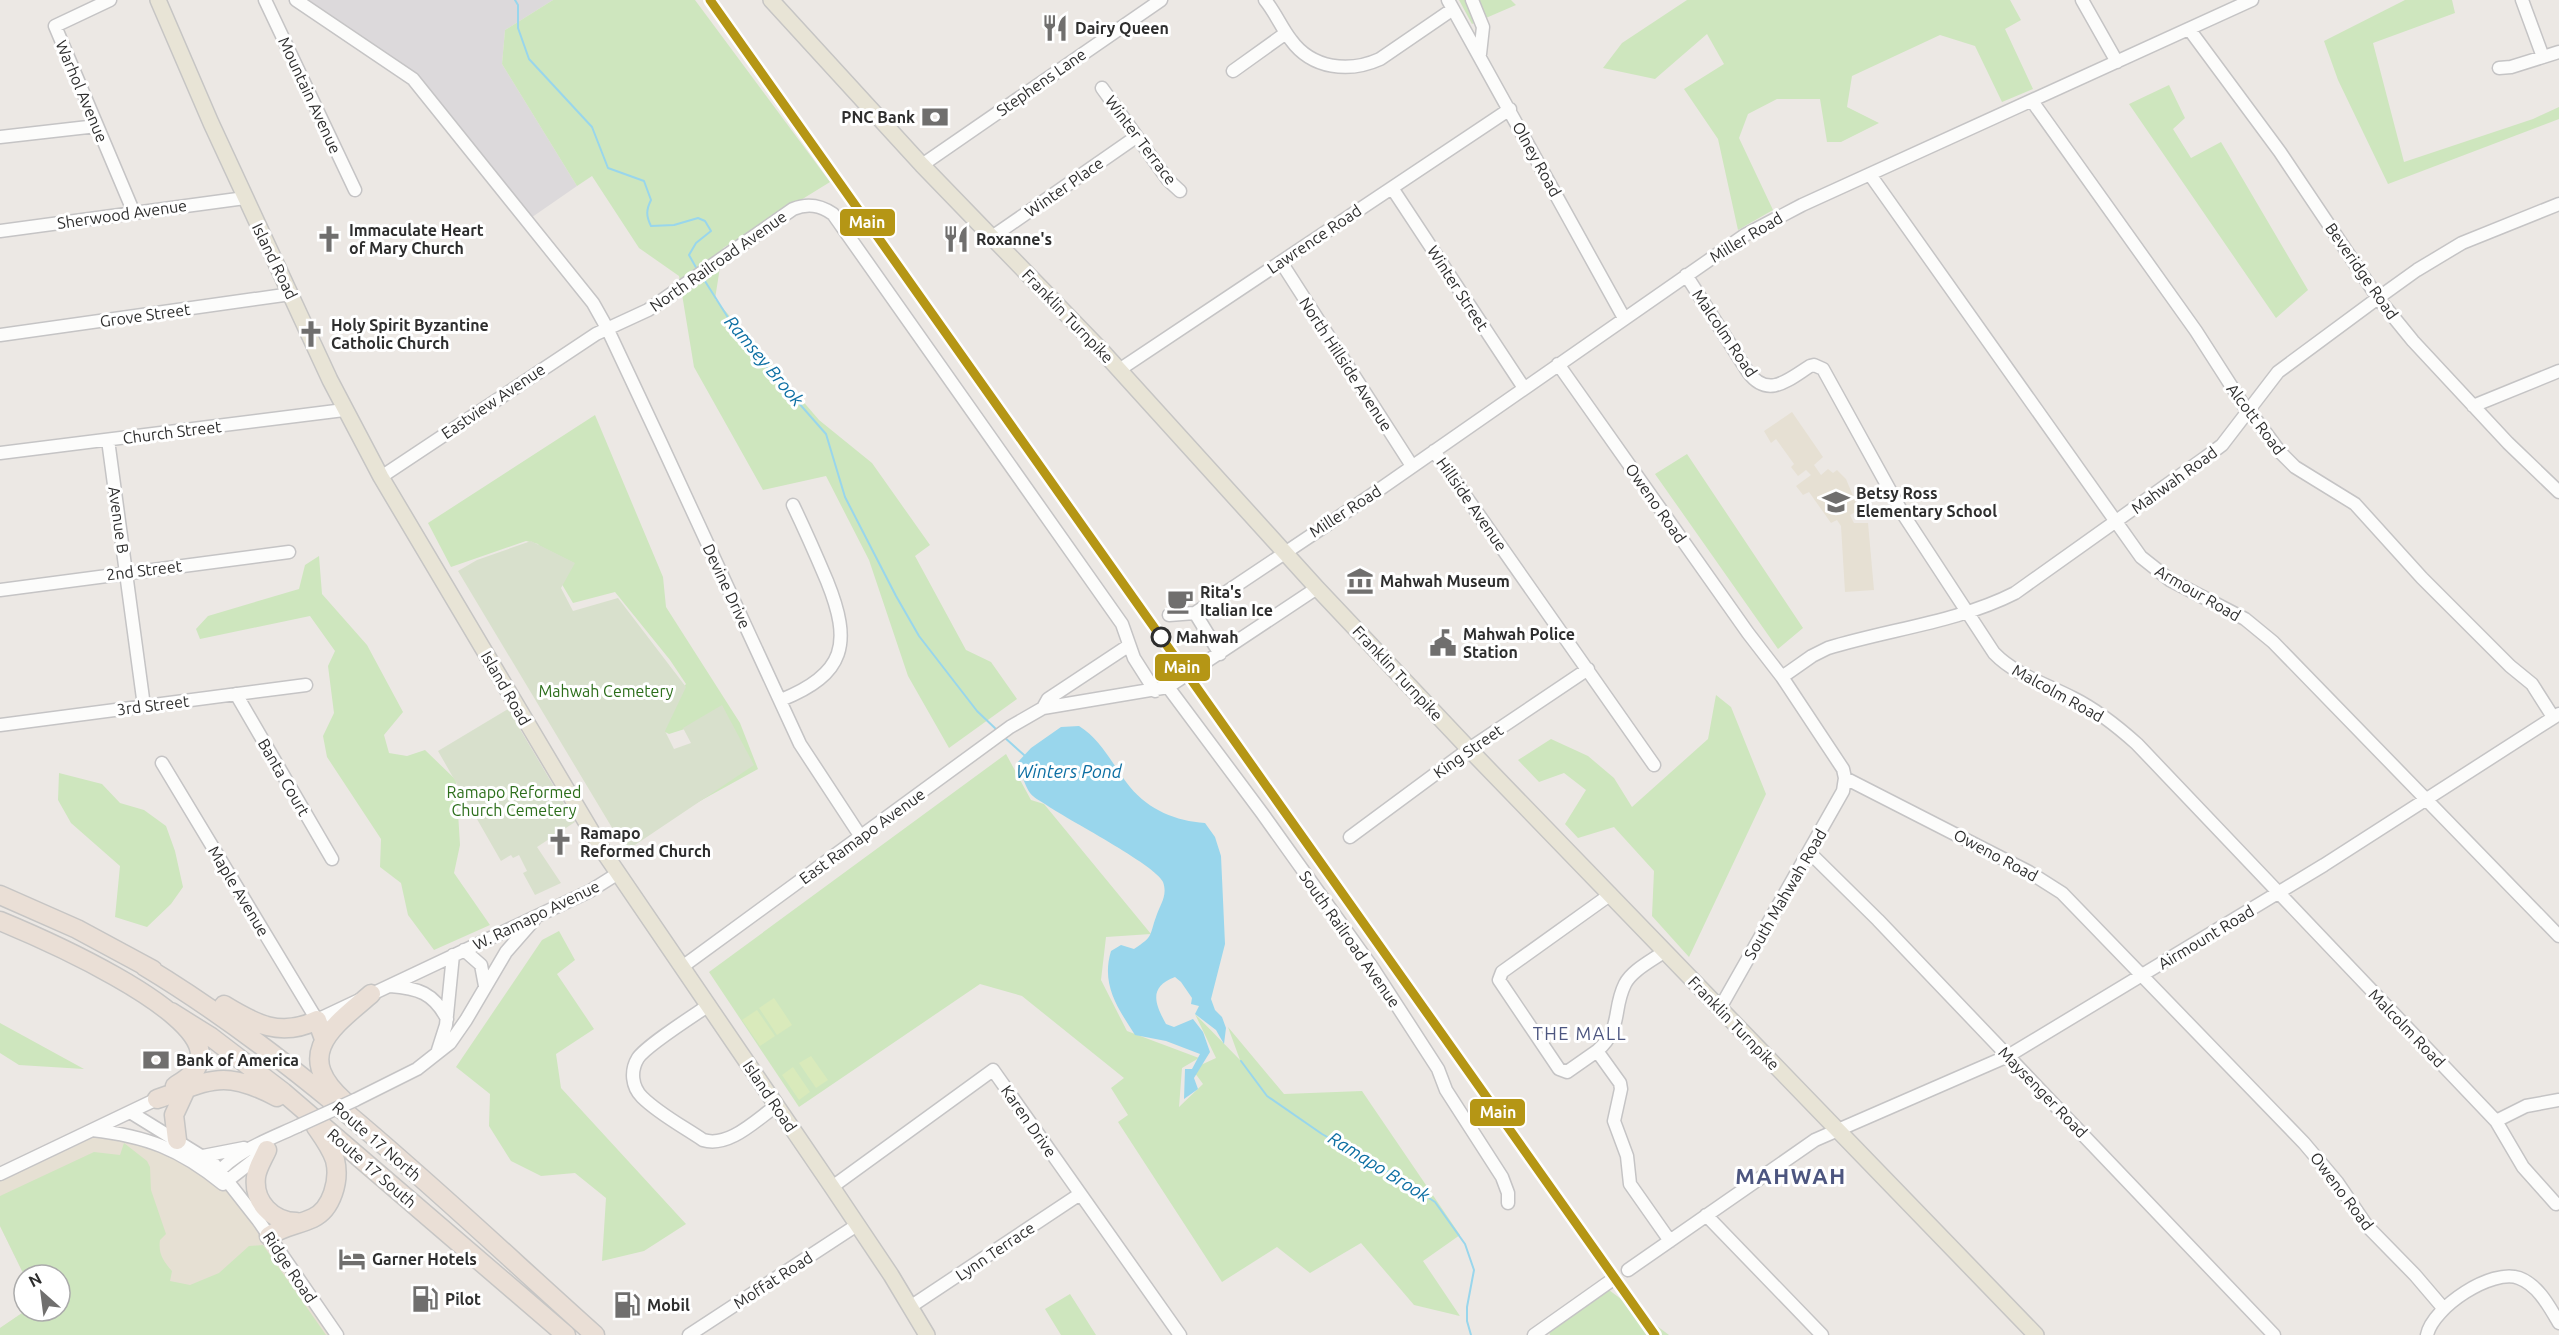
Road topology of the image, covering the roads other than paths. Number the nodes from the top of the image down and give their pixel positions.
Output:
1 (110, 0) edge
2 (158, 0) edge
3 (265, 0) edge
4 (296, 0) edge
5 (771, 0) edge
6 (1161, 0) edge
7 (1265, 0) edge
8 (1472, 0) edge
9 (2082, 0) edge
10 (2252, 0) edge
11 (2522, 0) edge
12 (1451, 4) edge
13 (2189, 29) junction
14 (1286, 33) junction
15 (2559, 52) edge
16 (1480, 54) junction
17 (2543, 57) junction
18 (2117, 62) junction
19 (2499, 68) dead end
20 (1233, 71) dead end
21 (1102, 88) dead end
22 (2032, 101) junction
23 (1510, 109) junction
24 (97, 126) junction
25 (1136, 136) junction
26 (0, 137) edge
27 (922, 165) junction
28 (1871, 176) junction
29 (1392, 188) junction
30 (355, 190) dead end
31 (1180, 191) dead end
32 (245, 198) junction
33 (2559, 204) edge
34 (134, 213) junction
35 (0, 231) edge
36 (993, 237) junction
37 (1281, 262) junction
38 (1686, 275) junction
39 (291, 294) junction
40 (2378, 298) junction
41 (1624, 318) junction
42 (607, 328) junction
43 (0, 335) edge
44 (1558, 364) junction
45 (1119, 370) junction
46 (2559, 371) edge
47 (1524, 388) junction
48 (2473, 406) junction
49 (344, 410) junction
50 (2248, 412) junction
51 (108, 440) junction
52 (1434, 450) junction
53 (0, 453) edge
54 (1412, 466) junction
55 (381, 477) junction
56 (2559, 492) edge
57 (793, 506) dead end
58 (2115, 522) junction
59 (1283, 551) junction
60 (289, 552) dead end
61 (126, 572) junction
62 (1317, 588) junction
63 (0, 590) edge
64 (1966, 612) junction
65 (1194, 613) junction
66 (1168, 615) dead end
67 (1128, 646) junction
68 (1220, 654) junction
69 (1588, 669) junction
70 (1782, 677) junction
71 (306, 685) dead end
72 (1168, 687) junction
73 (1155, 691) junction
74 (236, 694) junction
75 (781, 700) junction
76 (144, 706) junction
77 (1043, 708) junction
78 (2556, 716) edge
79 (0, 725) edge
80 (1469, 749) junction
81 (162, 763) dead end
82 (1654, 765) dead end
83 (1845, 778) junction
84 (2427, 799) junction
85 (861, 837) junction
86 (1350, 837) dead end
87 (1809, 852) junction
88 (332, 859) dead end
89 (617, 874) junction
90 (2277, 893) junction
91 (1611, 894) junction
92 (0, 895) edge
93 (541, 913) junction
94 (0, 921) edge
95 (2559, 936) edge
96 (1665, 951) junction
97 (459, 952) junction
98 (144, 966) junction
99 (682, 967) junction
100 (2143, 975) junction
101 (388, 986) junction
102 (485, 986) junction
103 (371, 994) junction
104 (709, 1005) junction
105 (1720, 1008) junction
106 (171, 1011) junction
107 (317, 1020) junction
108 (447, 1020) junction
109 (324, 1039) junction
110 (1598, 1051) junction
111 (436, 1054) junction
112 (2008, 1056) junction
113 (186, 1089) junction
114 (157, 1099) junction
115 (2559, 1100) edge
116 (776, 1106) junction
117 (130, 1112) junction
118 (303, 1120) junction
119 (2496, 1122) junction
120 (1836, 1129) junction
121 (92, 1130) junction
122 (177, 1140) junction
123 (269, 1144) junction
124 (203, 1156) junction
125 (412, 1171) junction
126 (0, 1174) edge
127 (221, 1178) junction
128 (832, 1187) junction
129 (1080, 1194) junction
130 (1508, 1203) dead end
131 (2556, 1204) dead end
132 (1706, 1215) junction
133 (297, 1222) junction
134 (857, 1225) junction
135 (269, 1236) junction
136 (1670, 1241) junction
137 (1628, 1270) tunnel mouth
138 (1609, 1282) tunnel mouth
139 (910, 1307) junction
140 (2444, 1309) junction
141 (2559, 1323) edge
142 (337, 1335) edge
143 (566, 1335) edge
144 (596, 1335) edge
145 (689, 1335) edge
146 (927, 1335) edge
147 (1179, 1335) edge
148 (1534, 1335) edge
149 (1822, 1335) edge
150 (2036, 1335) edge
151 (2274, 1335) edge
152 (2427, 1335) edge

1 - 24 street, Warhol Avenue
2 - 32 main road, Island Road
3 - 30 street, Mountain Avenue
4 - 42 street
5 - 27 main road, Franklin Turnpike
6 - 27 street, Stephens Lane
7 - 14 street
8 - 16 street
9 - 18 street
10 - 13 street, Miller Road
11 - 17 street
12 - 14 street
12 - 16 street, Olney Road
13 - 18 street, Miller Road
13 - 40 street, Beveridge Road
14 - 20 street
15 - 17 street
16 - 23 street, Olney Road
17 - 19 street
18 - 22 street, Miller Road
21 - 25 street, Winter Terrace
22 - 28 street, Miller Road
22 - 50 street, Alcott Road
23 - 29 street, Lawrence Road
23 - 41 street, Olney Road
24 - 26 street
24 - 34 street, Warhol Avenue
25 - 31 street, Winter Terrace
25 - 36 street, Winter Place
27 - 36 main road, Franklin Turnpike
28 - 38 street, Miller Road
28 - 58 street, Armour Road
29 - 37 street, Lawrence Road
29 - 47 street, Winter Street
32 - 34 street, Sherwood Avenue
32 - 39 main road, Island Road
33 - 40 street, Mahwah Road
34 - 35 street, Sherwood Avenue
36 - 45 main road, Franklin Turnpike
37 - 45 street, Lawrence Road
37 - 54 street, North Hillside Avenue
38 - 41 street, Miller Road
38 - 64 street, Malcolm Road
39 - 43 street, Grove Street
39 - 49 main road, Island Road
40 - 48 street, Beveridge Road
40 - 50 street, Mahwah Road
41 - 44 street, Miller Road
42 - 55 street, Eastview Avenue
42 - 67 street, North Railroad Avenue
42 - 75 street, Devine Drive
44 - 47 street, Miller Road
44 - 70 street, Oweno Road
45 - 59 main road, Franklin Turnpike
46 - 48 street
47 - 52 street, Miller Road
48 - 56 street, Beveridge Road
49 - 51 street, Church Street
49 - 55 main road, Island Road
50 - 58 street, Mahwah Road
50 - 78 street, Alcott Road
51 - 53 street, Church Street
51 - 61 street, Avenue B
52 - 54 street, Miller Road
52 - 69 street, Hillside Avenue
54 - 59 street, Miller Road
55 - 89 main road, Island Road
57 - 75 street
58 - 64 street, Mahwah Road
58 - 84 street, Armour Road
59 - 62 main road, Franklin Turnpike
59 - 65 street, Miller Road
60 - 61 street, 2nd Street
61 - 63 street, 2nd Street
61 - 76 street, Avenue B
62 - 68 street
62 - 80 main road, Franklin Turnpike
64 - 70 street, Mahwah Road
64 - 90 street, Malcolm Road
65 - 66 street
65 - 68 street
67 - 73 street
67 - 77 street
68 - 72 street
69 - 80 street, King Street
69 - 82 street, Hillside Avenue
70 - 83 street, Oweno Road
71 - 74 street, 3rd Street
72 - 73 street
72 - 130 street, South Railroad Avenue
73 - 77 street
74 - 76 street, 3rd Street
74 - 88 street, Banta Court
75 - 85 street, Devine Drive
76 - 79 street, 3rd Street
77 - 85 street, East Ramapo Avenue
78 - 84 street, Airmount Road
80 - 86 street, King Street
80 - 91 main road, Franklin Turnpike
81 - 107 street, Maple Avenue
83 - 87 street, South Mahwah Road
83 - 100 street, Oweno Road
84 - 90 street, Airmount Road
84 - 95 street, Armour Road
85 - 99 street, East Ramapo Avenue
87 - 105 street, South Mahwah Road
87 - 112 street, Maysenger Road
89 - 93 street, W. Ramapo Avenue
89 - 99 main road, Island Road
90 - 100 street, Airmount Road
90 - 119 street, Malcolm Road
91 - 96 main road, Franklin Turnpike
91 - 110 street
92 - 98 highway
93 - 97 street, W. Ramapo Avenue
93 - 102 street
94 - 106 highway, Route 17 South
96 - 105 main road, Franklin Turnpike
96 - 110 street
97 - 101 street, W. Ramapo Avenue
97 - 102 street
97 - 108 street
98 - 107 highway
98 - 125 highway, Route 17 North
99 - 104 main road, Island Road
100 - 112 street, Airmount Road
100 - 140 street, Oweno Road
101 - 103 street, W. Ramapo Avenue
101 - 108 street
102 - 111 street
103 - 107 street, W. Ramapo Avenue
103 - 109 highway
104 - 116 main road, Island Road
104 - 116 street
105 - 120 main road, Franklin Turnpike
106 - 114 highway
106 - 118 highway, Route 17 South
107 - 109 highway
108 - 111 street
109 - 125 highway
110 - 136 street
111 - 118 street, bridge
112 - 120 street, Airmount Road
112 - 151 street, Maysenger Road
113 - 114 highway
113 - 118 highway
113 - 122 highway
114 - 117 street
115 - 119 street
116 - 128 main road, Island Road
117 - 121 street
117 - 122 street
118 - 123 street
118 - 133 highway
118 - 143 highway, Route 17 South
119 - 131 street, Malcolm Road
120 - 132 street, Airmount Road
120 - 150 main road, Franklin Turnpike
121 - 126 street
121 - 127 street
122 - 124 street
123 - 124 street
123 - 127 street
123 - 133 highway
124 - 127 street
125 - 144 highway, Route 17 North
127 - 135 street, Ridge Road
128 - 129 street, Karen Drive
128 - 134 main road, Island Road
129 - 139 street, Lynn Terrace
129 - 147 street, Karen Drive
132 - 136 street, Airmount Road
132 - 149 street
133 - 135 highway
134 - 139 main road, Island Road
134 - 145 street, Moffat Road
135 - 142 street, Ridge Road
136 - 137 street, Airmount Road
138 - 148 street
139 - 146 main road, Island Road
140 - 141 street
140 - 152 street

